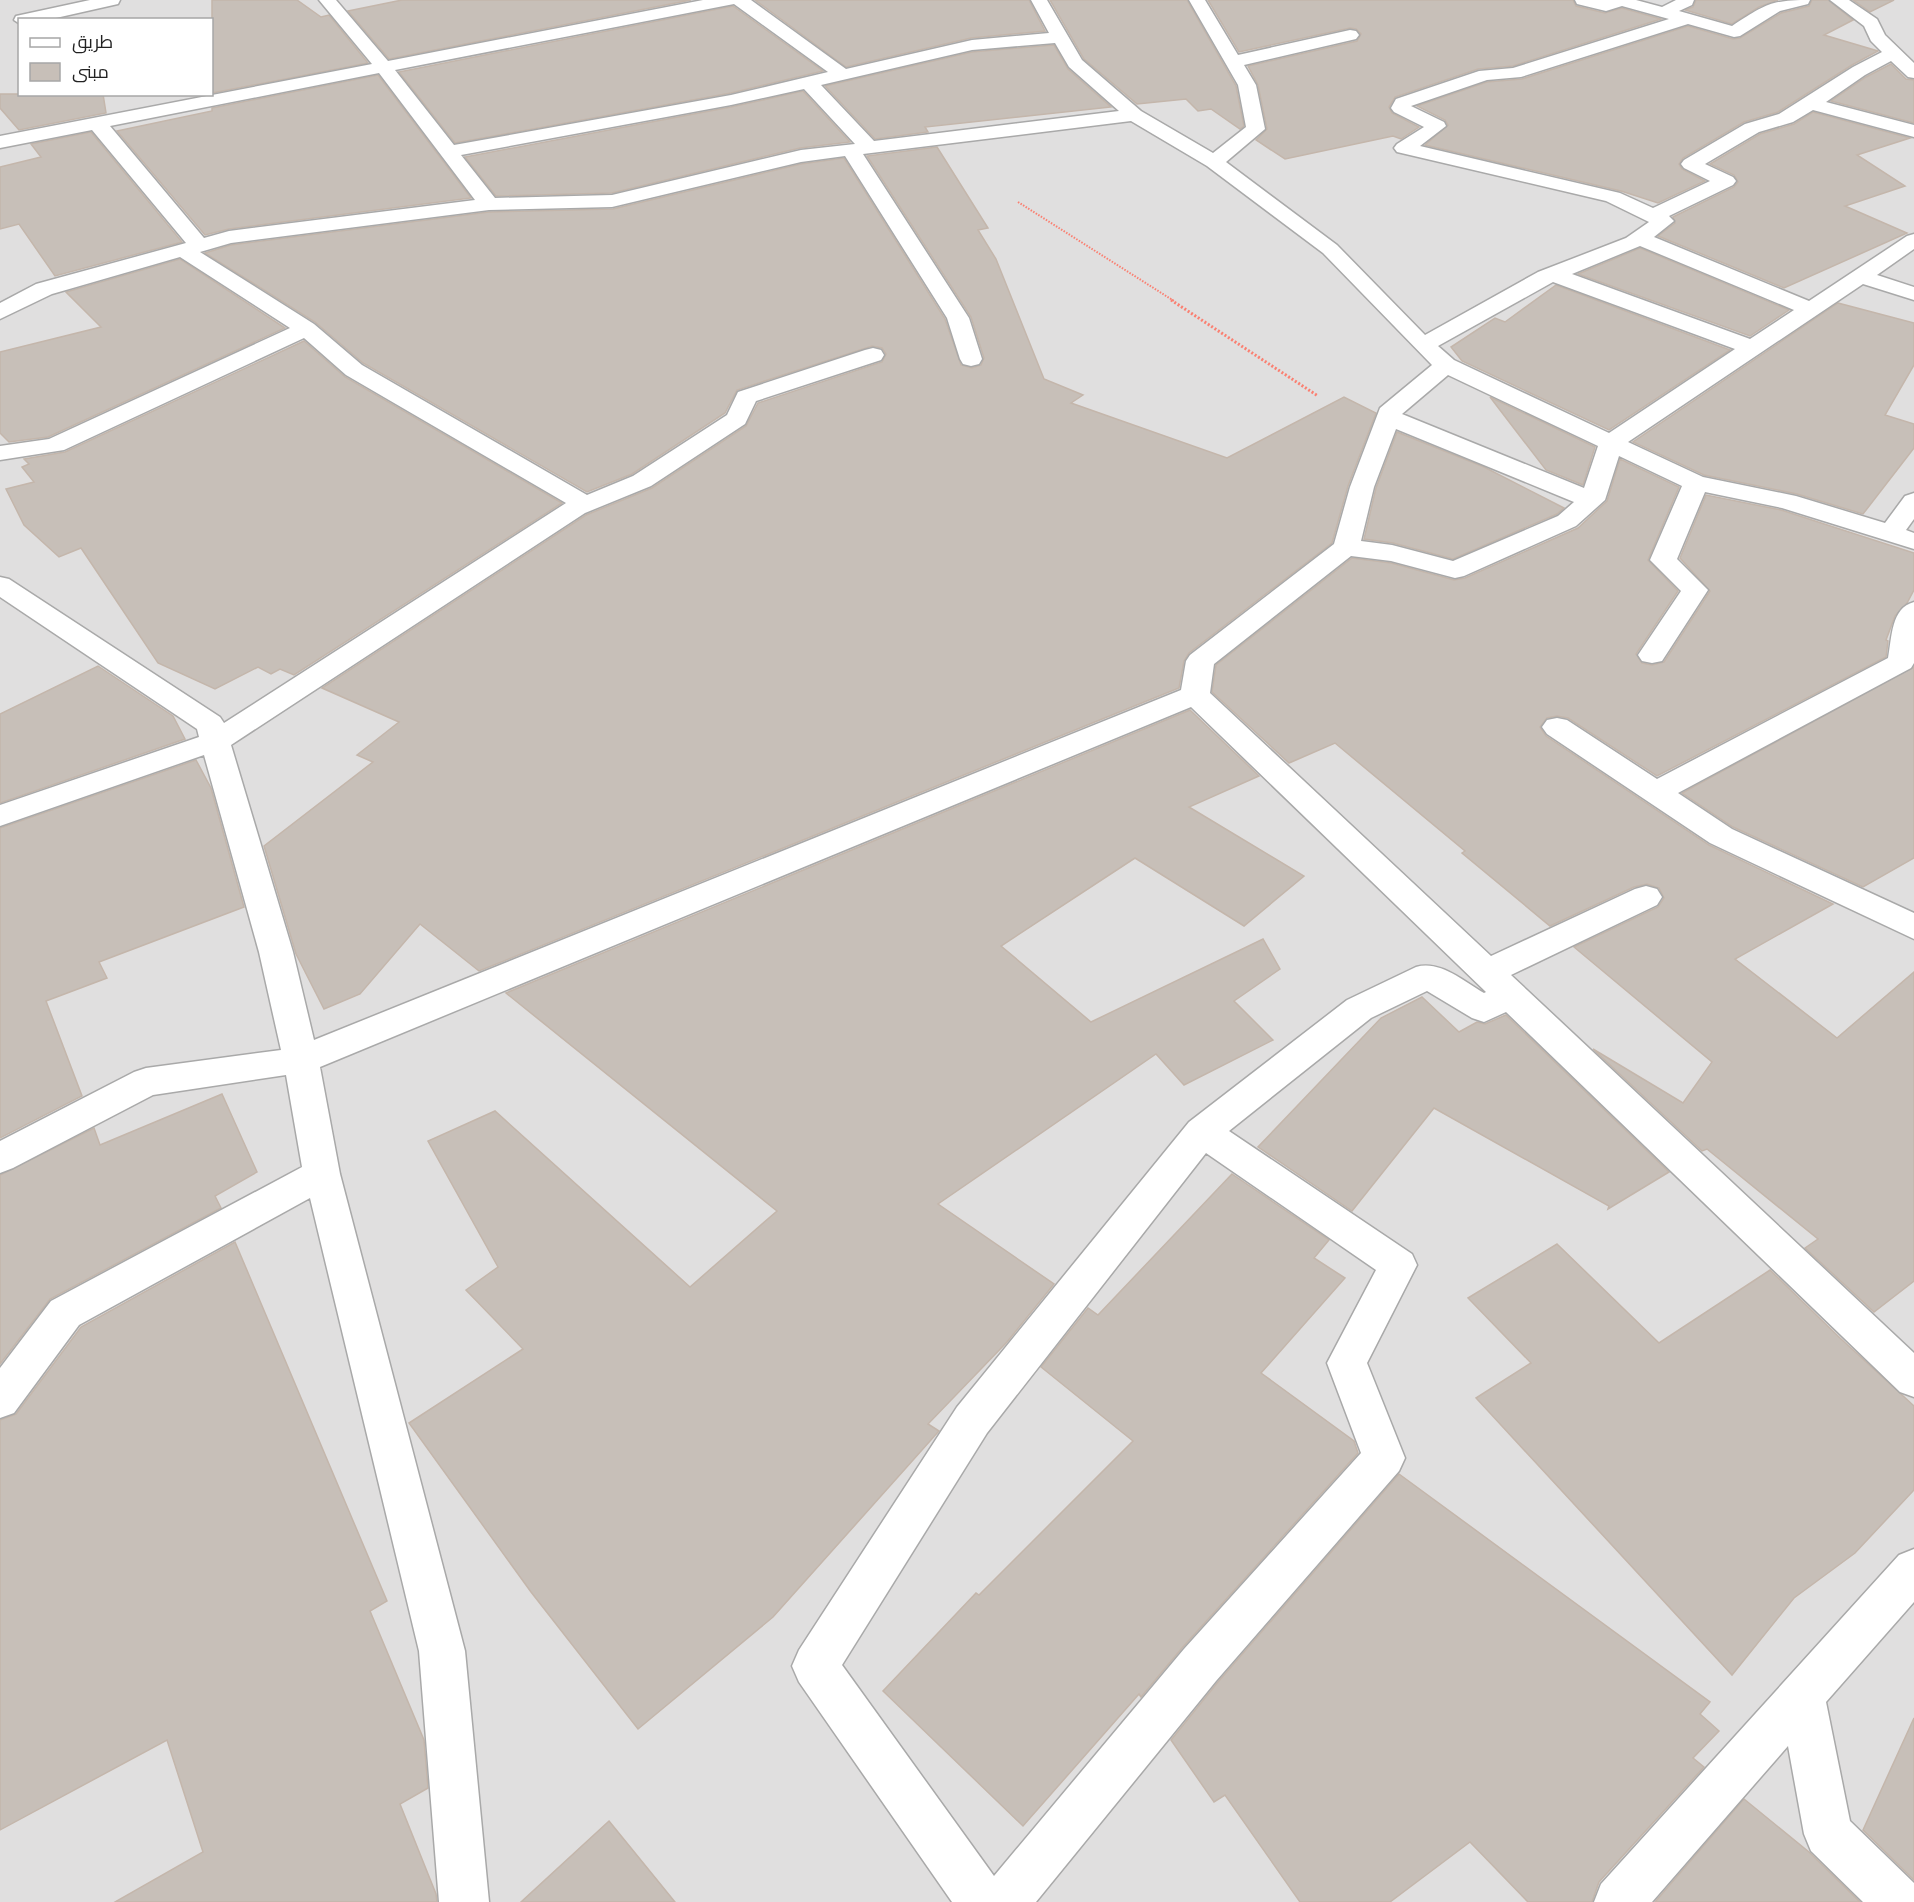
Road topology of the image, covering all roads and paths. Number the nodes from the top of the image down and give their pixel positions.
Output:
1 (112, 0) edge
2 (327, 0) edge
3 (729, 0) edge
4 (740, 0) edge
5 (1197, 0) edge
6 (1583, 0) edge
7 (1688, 0) edge
8 (1802, 0) edge
9 (1838, 0) edge
10 (1046, 2) edge
11 (1664, 13) junction
12 (26, 18) edge
13 (1687, 19) junction
14 (1350, 35) dead end
15 (1060, 37) junction
16 (1893, 53) junction
17 (1233, 62) junction
18 (384, 68) junction
19 (1914, 73) edge
20 (843, 75) junction
21 (809, 83) junction
22 (1811, 104) junction
23 (1134, 115) junction
24 (96, 122) junction
25 (1914, 130) edge
26 (0, 142) edge
27 (860, 150) junction
28 (448, 152) junction
29 (1214, 162) junction
30 (1018, 202) dead end
31 (489, 204) junction
32 (1653, 216) junction
33 (1638, 238) junction
34 (1914, 240) edge
35 (191, 247) junction
36 (1552, 274) junction
37 (1860, 276) junction
38 (1914, 294) edge
39 (1810, 309) junction
40 (0, 312) edge
41 (306, 329) junction
42 (1423, 345) junction
43 (1753, 348) junction
44 (873, 355) dead end
45 (971, 359) dead end
46 (1446, 365) junction
47 (1318, 396) dead end
48 (1388, 417) junction
49 (1612, 442) junction
50 (0, 453) edge
51 (1696, 483) junction
52 (1592, 500) junction
53 (1914, 501) edge
54 (585, 504) junction
55 (1890, 534) junction
56 (1914, 541) edge
57 (1346, 547) junction
58 (0, 585) edge
59 (1914, 610) edge
60 (1652, 655) dead end
61 (1908, 667) edge
62 (1195, 695) junction
63 (1557, 727) dead end
64 (216, 741) junction
65 (1655, 793) junction
66 (0, 816) edge
67 (1646, 897) dead end
68 (1914, 927) edge
69 (1498, 983) junction
70 (301, 1060) junction
71 (1202, 1132) junction
72 (0, 1158) edge
73 (322, 1174) junction
74 (1914, 1379) edge
75 (0, 1400) edge
76 (1914, 1570) edge
77 (1802, 1695) junction
78 (464, 1902) edge
79 (981, 1902) edge
80 (1004, 1902) edge
81 (1619, 1902) edge
82 (1898, 1902) edge

1 - 12 street
2 - 18 street
3 - 18 street
4 - 20 street
5 - 17 street
6 - 11 street
7 - 11 street
8 - 13 street
9 - 16 street
10 - 15 street
11 - 13 street
13 - 32 street
14 - 17 street
15 - 20 street
15 - 23 street
16 - 19 street
16 - 22 street
17 - 29 street
18 - 24 street
18 - 28 street
20 - 21 street
21 - 27 street
21 - 28 street
22 - 25 street
22 - 32 street
23 - 27 street
23 - 29 street
24 - 26 street
24 - 35 street
27 - 31 street
27 - 45 street
28 - 31 street
29 - 42 street
30 - 47 path
31 - 35 street
32 - 33 street
33 - 36 street
33 - 39 street
34 - 37 street
35 - 40 street
35 - 41 street
36 - 42 street
36 - 43 street
37 - 38 street
37 - 39 street
39 - 43 street
41 - 50 street
41 - 54 street
42 - 46 street
43 - 49 street
44 - 54 street
46 - 48 street
46 - 49 street
48 - 52 street
48 - 57 street
49 - 51 street
49 - 52 street
51 - 55 street
51 - 60 street
52 - 57 street
53 - 55 street
54 - 64 street
55 - 56 street
57 - 62 street
58 - 64 street
59 - 61 street
61 - 65 street
62 - 69 street
62 - 70 street
63 - 65 street
64 - 66 street
64 - 70 street
65 - 68 street
67 - 69 street
69 - 71 street
69 - 74 street
70 - 72 street
70 - 73 street
71 - 79 street
71 - 80 street
73 - 75 street
73 - 78 street
76 - 77 street
77 - 81 street
77 - 82 street

